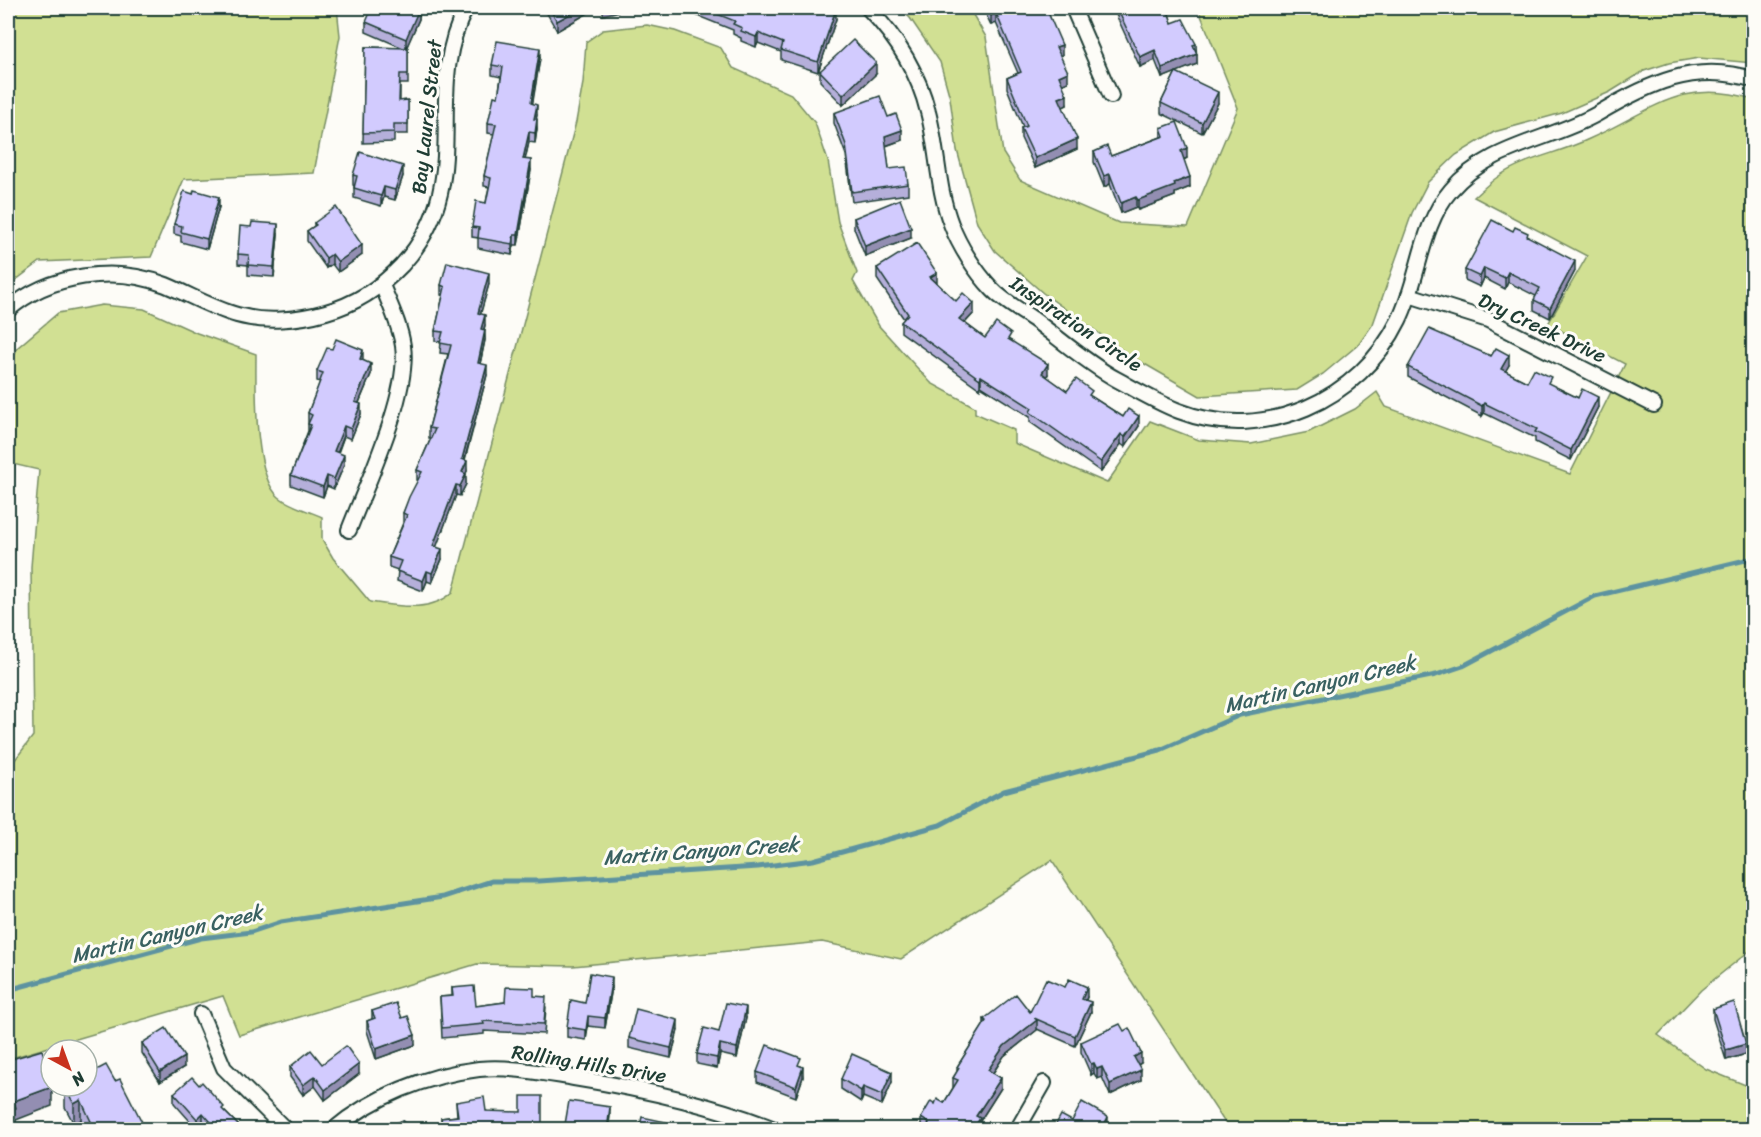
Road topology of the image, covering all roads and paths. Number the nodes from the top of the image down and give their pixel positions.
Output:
1 (466, 8) edge
2 (868, 8) edge
3 (1073, 8) edge
4 (1754, 80) edge
5 (1111, 96) dead end
6 (382, 285) junction
7 (1409, 295) junction
8 (8, 310) edge
9 (1654, 405) dead end
10 (349, 530) dead end
11 (201, 1014) dead end
12 (1044, 1083) dead end
13 (286, 1130) edge
14 (333, 1130) edge
15 (777, 1130) edge
16 (1017, 1130) edge

1 - 6 street, Bay Laurel Street
2 - 7 street, Inspiration Circle
3 - 5 street
4 - 7 street, Inspiration Circle
6 - 8 street, Bay Laurel Street
6 - 10 street
7 - 9 street, Dry Creek Drive
11 - 13 street
12 - 16 street
14 - 15 street, Rolling Hills Drive

